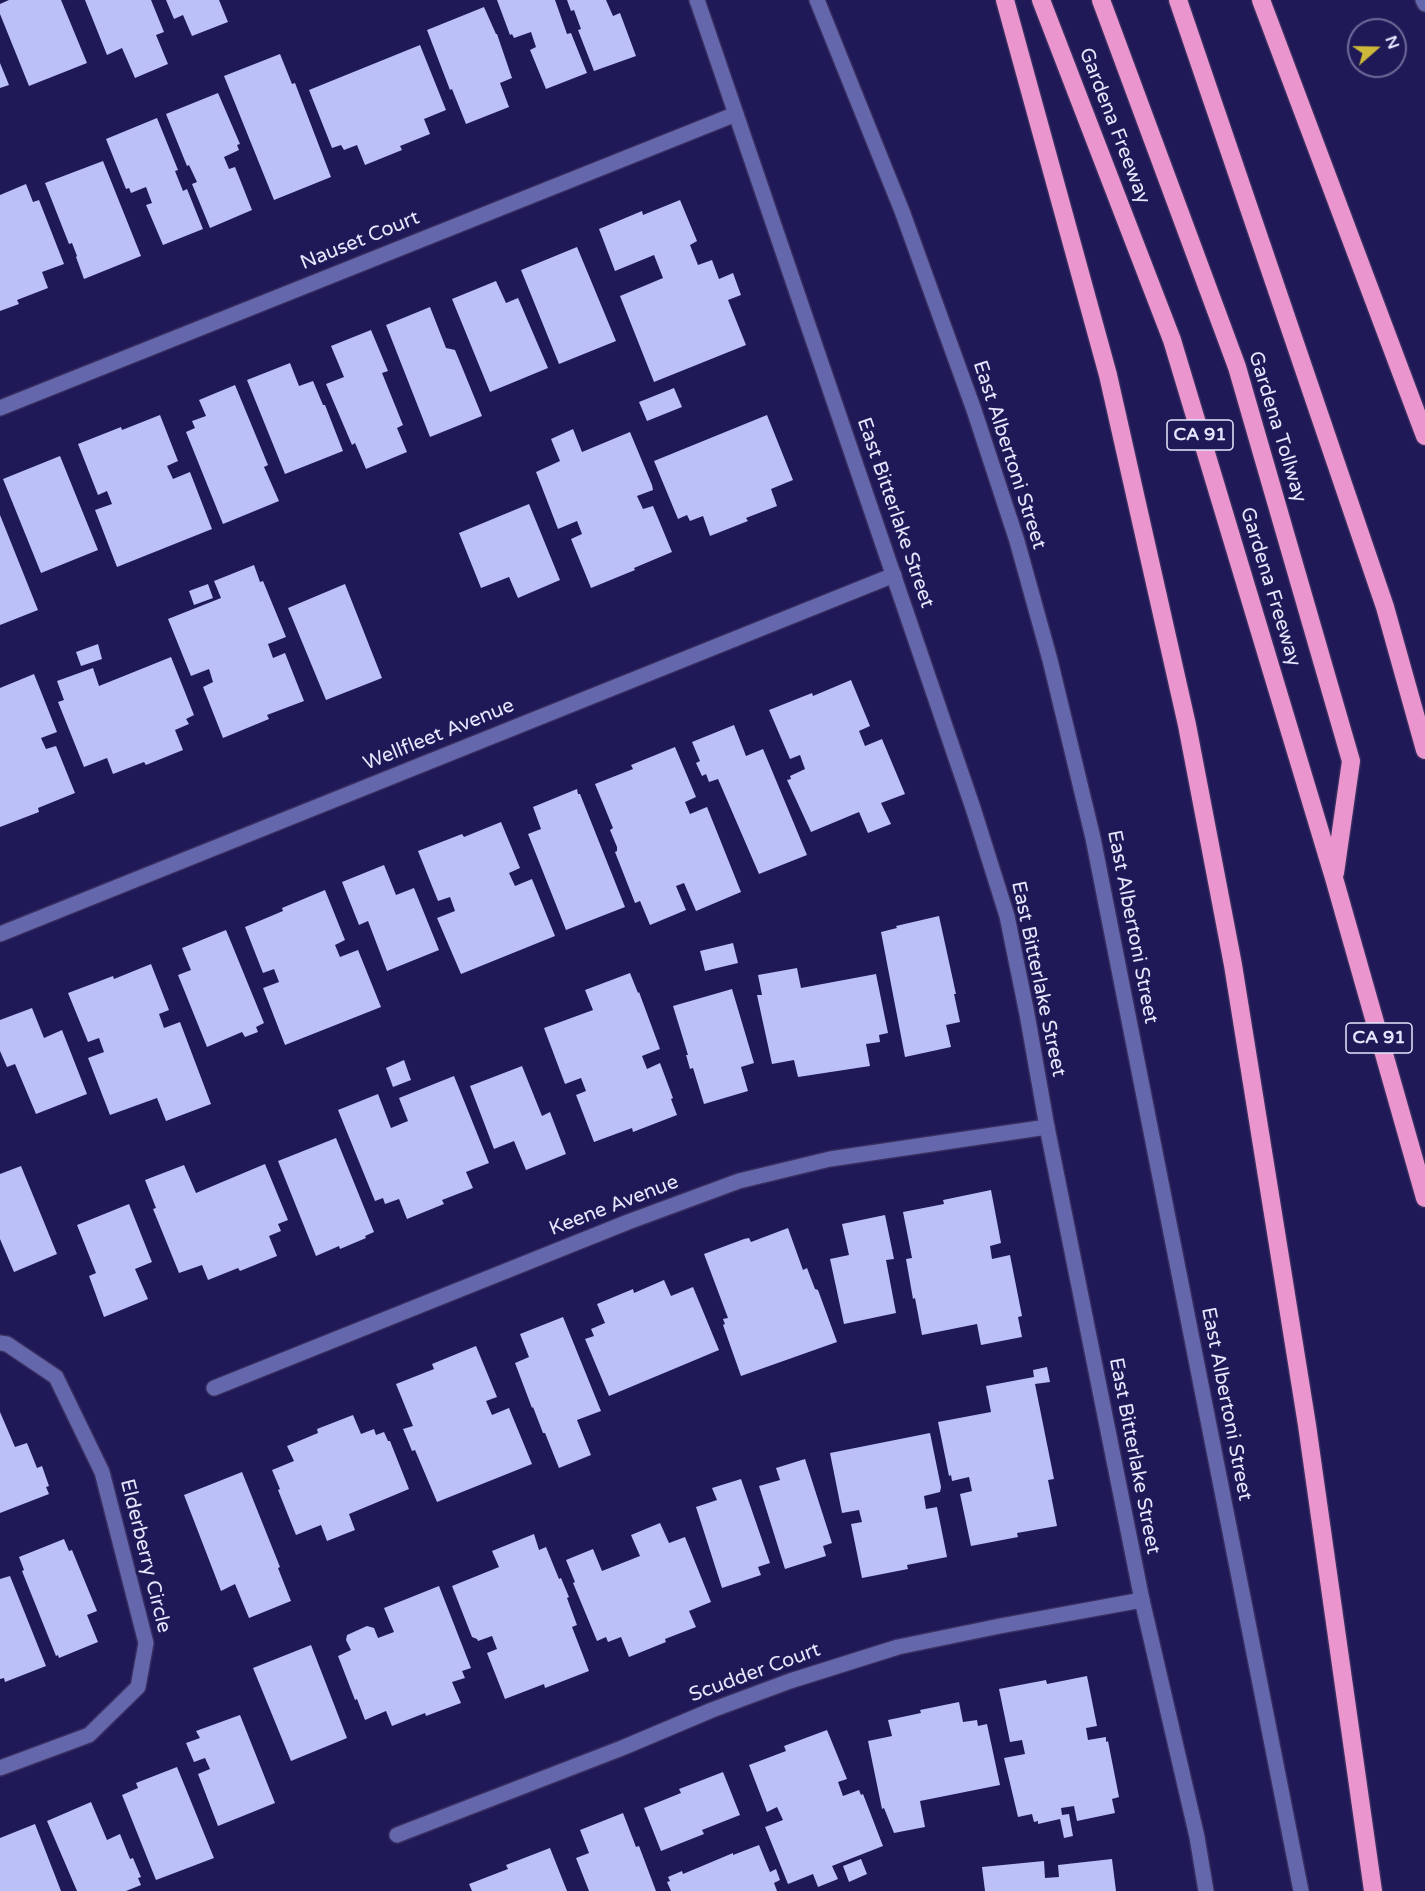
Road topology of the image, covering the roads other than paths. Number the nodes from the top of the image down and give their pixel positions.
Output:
1 (697, 0) edge
2 (818, 0) edge
3 (1005, 0) edge
4 (1041, 0) edge
5 (1101, 0) edge
6 (1178, 0) edge
7 (1261, 0) edge
8 (1423, 0) edge
9 (1425, 4) edge
10 (736, 114) junction
11 (0, 408) edge
12 (1425, 436) edge
13 (894, 575) junction
14 (1425, 750) edge
15 (1334, 878) junction
16 (0, 934) edge
17 (1047, 1127) junction
18 (1425, 1198) edge
19 (4, 1344) edge
20 (214, 1388) dead end
21 (1142, 1600) junction
22 (0, 1768) edge
23 (397, 1835) dead end
24 (1206, 1891) edge
25 (1301, 1891) edge
26 (1373, 1891) edge

1 - 10 street, East Bitterlake Street
2 - 25 street, East Albertoni Street
3 - 26 highway
4 - 15 highway, Gardena Freeway / CA 91
5 - 15 highway, Gardena Tollway
6 - 14 highway
7 - 12 highway
8 - 9 street
10 - 11 street, Nauset Court
10 - 13 street, East Bitterlake Street
13 - 16 street, Wellfleet Avenue
13 - 17 street, East Bitterlake Street
15 - 18 highway, Gardena Freeway / CA 91
17 - 20 street, Keene Avenue
17 - 21 street, East Bitterlake Street
19 - 22 street, Elderberry Circle
21 - 23 street, Scudder Court
21 - 24 street, East Bitterlake Street

